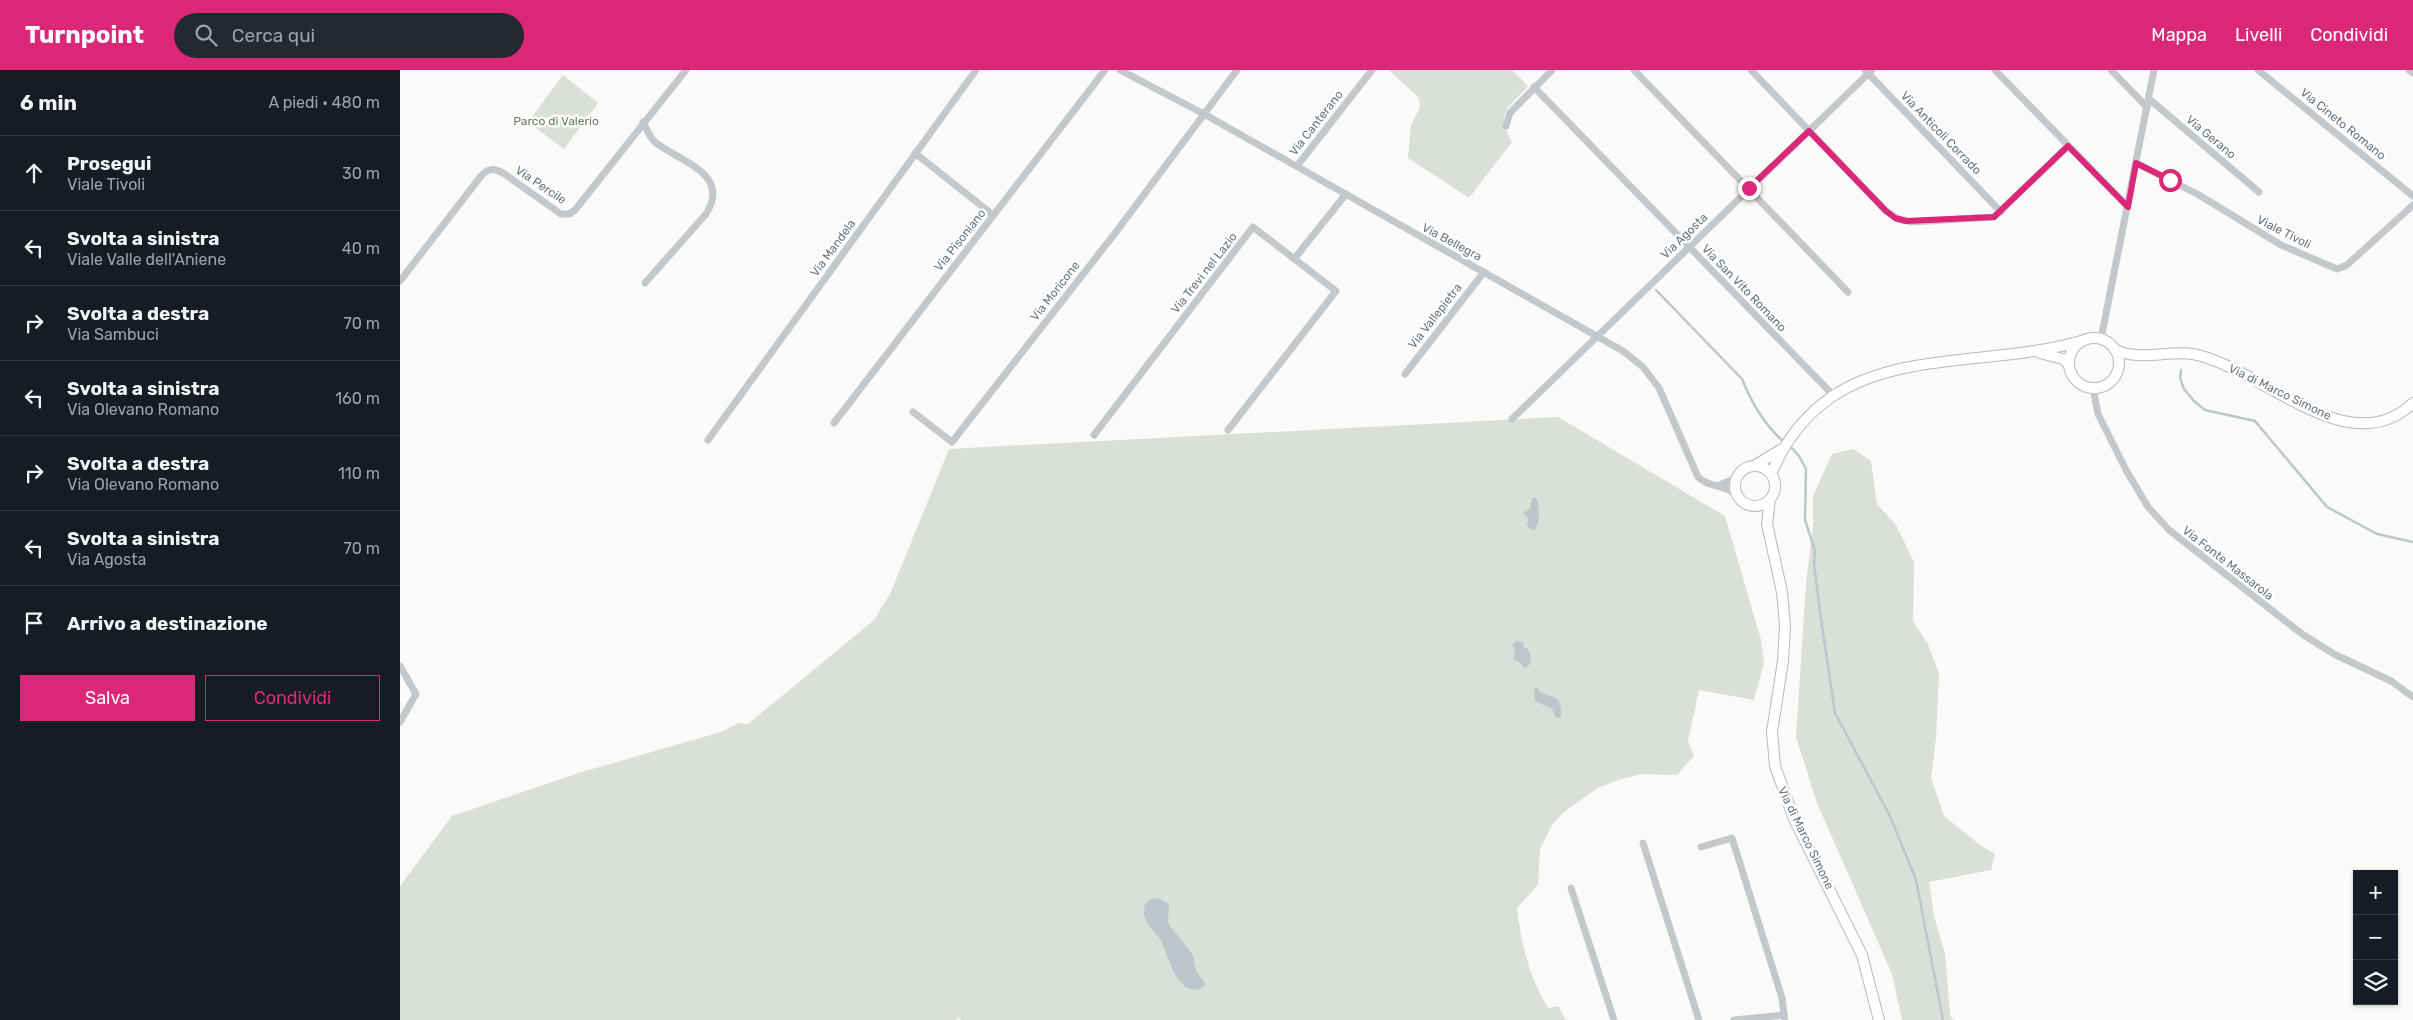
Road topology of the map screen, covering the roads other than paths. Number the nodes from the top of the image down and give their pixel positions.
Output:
1 (686, 70) edge
2 (976, 70) edge
3 (1105, 70) edge
4 (1120, 70) edge
5 (1237, 70) edge
6 (1372, 70) edge
7 (1552, 70) edge
8 (1634, 70) edge
9 (1751, 70) edge
10 (1995, 70) edge
11 (2111, 70) edge
12 (2154, 70) edge
13 (2258, 70) edge
14 (2409, 70) edge
15 (1869, 71) edge
16 (2413, 74) edge
17 (1534, 87) junction
18 (2148, 103) junction
19 (1204, 114) junction
20 (643, 122) junction
21 (1506, 126) dead end
22 (1809, 131) junction
23 (2068, 146) junction
24 (915, 153) junction
25 (2136, 163) junction
26 (1297, 166) junction
27 (1749, 188) junction
28 (2259, 192) dead end
29 (1346, 194) junction
30 (2413, 196) edge
31 (2413, 206) edge
32 (2128, 207) junction
33 (2001, 212) junction
34 (993, 216) junction
35 (1688, 247) junction
36 (1294, 258) junction
37 (1484, 272) junction
38 (400, 281) edge
39 (645, 283) dead end
40 (1848, 292) dead end
41 (1598, 336) junction
42 (2085, 340) junction
43 (2101, 340) junction
44 (2114, 349) junction
45 (2036, 352) junction
46 (2142, 355) junction
47 (2069, 366) junction
48 (2117, 372) junction
49 (1405, 374) dead end
50 (2093, 388) junction
51 (1834, 396) junction
52 (2413, 403) edge
53 (913, 412) dead end
54 (1512, 418) dead end
55 (834, 423) dead end
56 (1228, 430) dead end
57 (1094, 435) dead end
58 (708, 440) dead end
59 (1782, 449) junction
60 (1754, 466) junction
61 (1771, 474) junction
62 (1736, 478) junction
63 (1718, 486) junction
64 (1737, 495) junction
65 (1770, 499) junction
66 (1747, 504) junction
67 (1768, 531) junction
68 (400, 666) edge
69 (2413, 697) edge
70 (400, 722) edge
71 (1643, 843) dead end
72 (1701, 847) dead end
73 (1571, 888) dead end
74 (1785, 1017) edge
75 (1614, 1020) edge
76 (1699, 1020) edge
77 (1734, 1020) edge
78 (1879, 1020) edge

1 - 20 street, Via Percile
2 - 24 street, Via Mandela
3 - 34 street, Via Pisoniano
4 - 19 street, Via Bellegra
5 - 19 street
6 - 26 street, Via Canterano
7 - 17 street
8 - 27 street
9 - 22 street
10 - 23 street
11 - 18 street, Via Gerano
12 - 18 street
13 - 30 street, Via Cineto Romano
14 - 16 street
15 - 22 street, Via Agosta
15 - 33 street, Via Anticoli Corrado
17 - 21 street
17 - 35 street, Via San Vito Romano
18 - 25 street
18 - 28 street, Via Gerano
19 - 26 street, Via Bellegra
19 - 53 street, Via Moricone
20 - 38 street, Via Percile
20 - 39 street
22 - 27 street, Via Agosta
22 - 33 street
23 - 32 street
23 - 33 street
24 - 34 street
24 - 58 street, Via Mandela
25 - 31 street, Viale Tivoli
25 - 32 street
26 - 29 street, Via Bellegra
27 - 35 street, Via Agosta
27 - 40 street
29 - 36 street
29 - 37 street, Via Bellegra
32 - 43 street
34 - 55 street, Via Pisoniano
35 - 41 street, Via Agosta
35 - 51 street, Via San Vito Romano
36 - 56 street, Via Trevi nel Lazio
36 - 57 street, Via Trevi nel Lazio
37 - 41 street, Via Bellegra
37 - 49 street, Via Vallepietra
41 - 54 street, Via Agosta
41 - 63 street, Via Bellegra
42 - 43 street
42 - 45 street
42 - 47 street
43 - 44 street
44 - 46 street, Via di Marco Simone
44 - 48 street
45 - 47 street
45 - 51 street
46 - 48 street, Via di Marco Simone
46 - 52 street, Via di Marco Simone
47 - 50 street
48 - 50 street
50 - 69 street, Via Fonte Massarola
51 - 59 street
59 - 60 street
59 - 61 street
60 - 61 street
60 - 62 street
61 - 65 street
62 - 63 street
62 - 64 street
63 - 64 street, Via Bellegra
64 - 66 street
65 - 66 street
65 - 67 street, Via di Marco Simone
66 - 67 street, Via di Marco Simone
67 - 78 street, Via di Marco Simone
68 - 70 street
71 - 76 street
72 - 74 street
73 - 75 street
74 - 77 street

